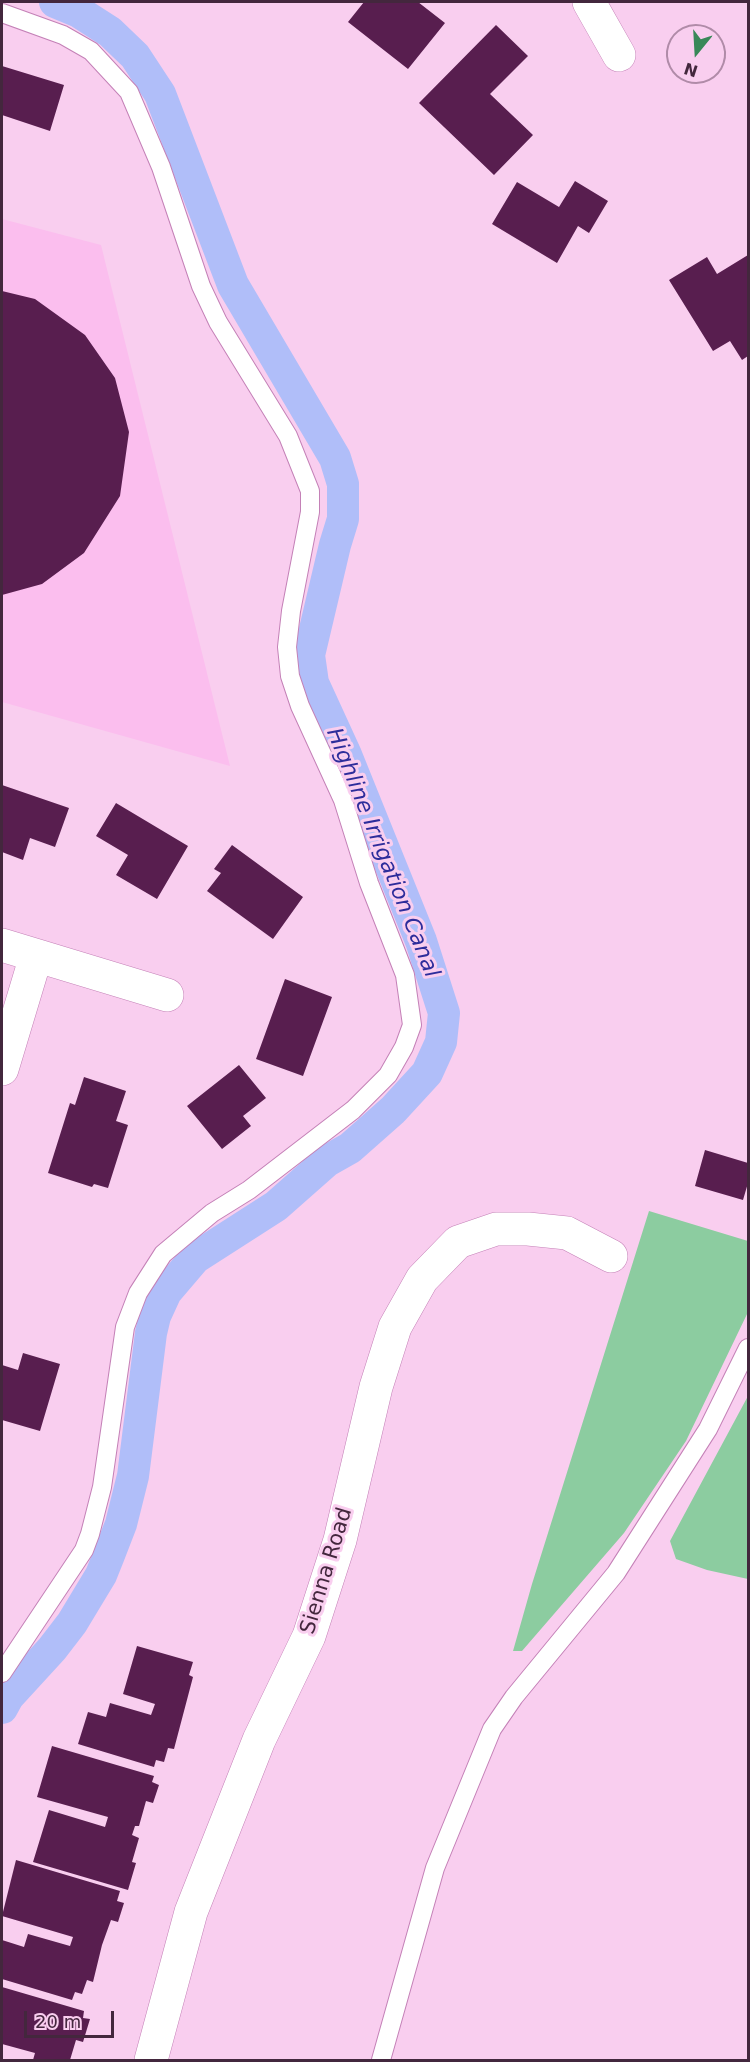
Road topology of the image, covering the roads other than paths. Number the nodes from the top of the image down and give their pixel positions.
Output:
1 (589, 2) edge
2 (2, 13) edge
3 (619, 55) dead end
4 (2, 945) edge
5 (36, 956) junction
6 (167, 995) dead end
7 (2, 1069) edge
8 (611, 1256) dead end
9 (748, 1348) edge
10 (2, 1673) edge
11 (150, 2061) edge
12 (381, 2061) edge

1 - 3 street
2 - 10 lane
4 - 5 street
5 - 6 street
5 - 7 street
8 - 11 street, Sienna Road
9 - 12 lane

